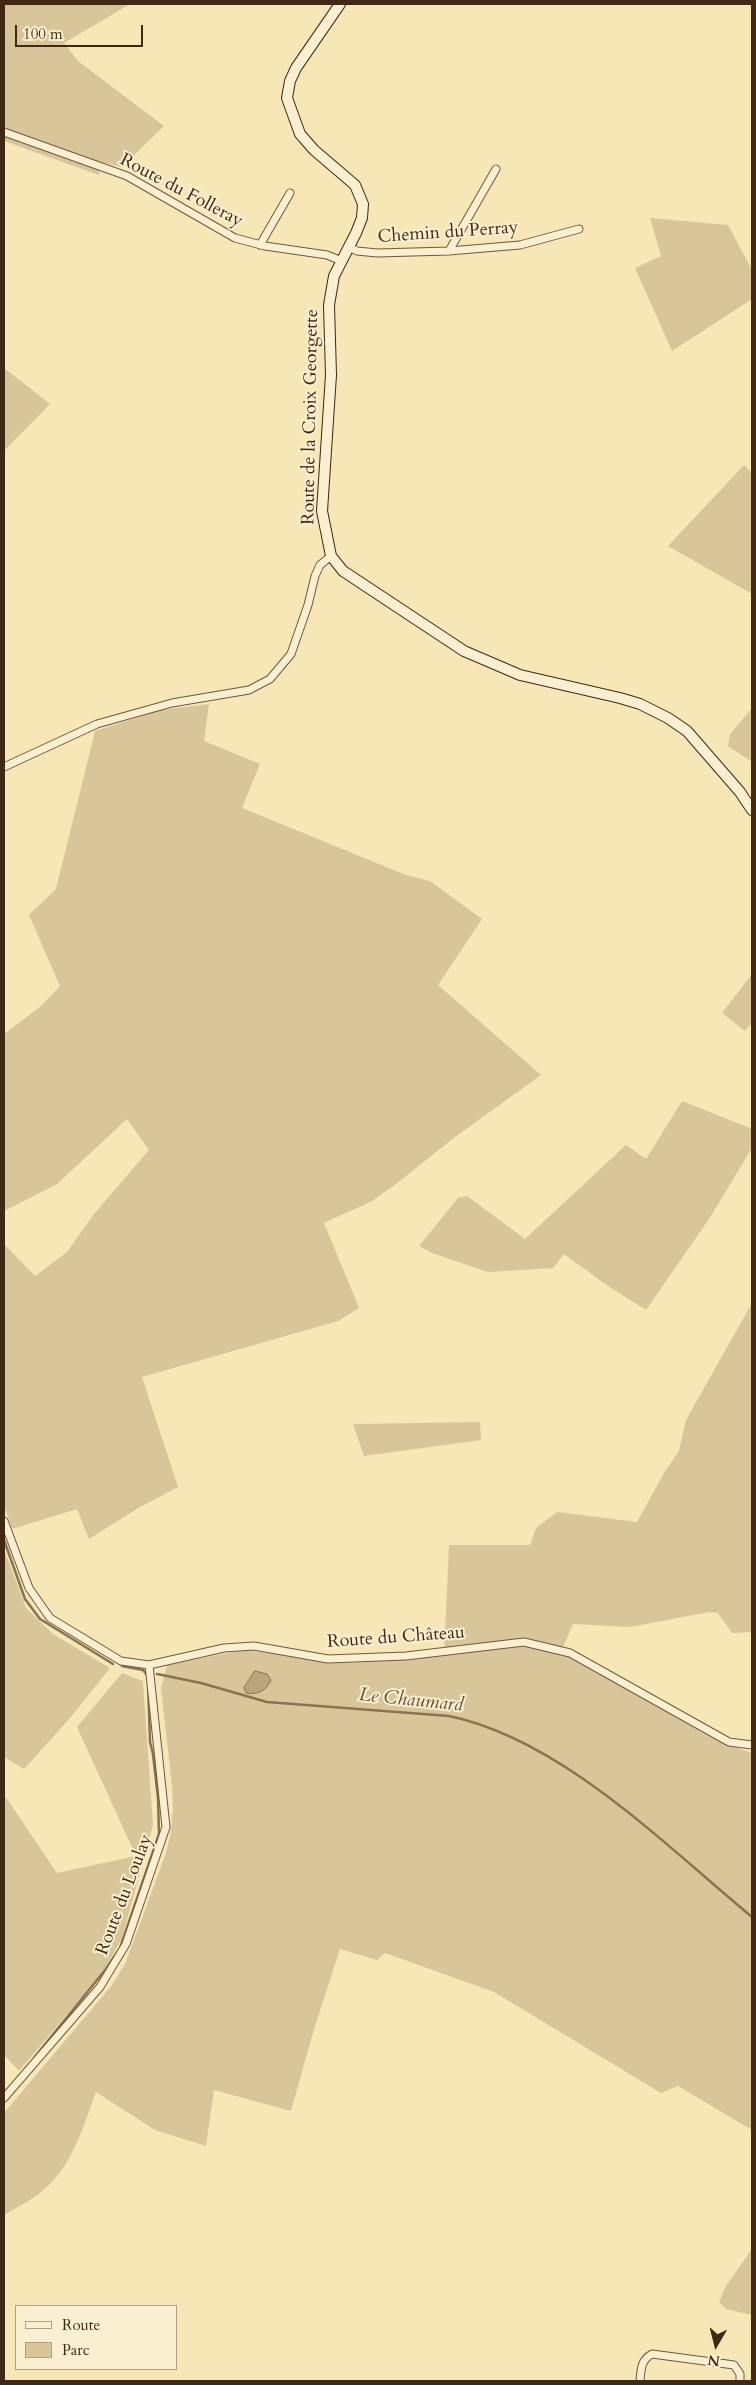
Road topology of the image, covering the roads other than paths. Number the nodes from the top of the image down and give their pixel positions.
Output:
1 (340, 4) edge
2 (4, 132) edge
3 (496, 169) dead end
4 (290, 193) dead end
5 (579, 230) dead end
6 (260, 245) junction
7 (349, 247) junction
8 (449, 251) junction
9 (342, 261) junction
10 (331, 556) junction
11 (4, 767) edge
12 (752, 810) edge
13 (4, 1521) edge
14 (149, 1665) junction
15 (752, 1745) edge
16 (4, 2098) edge
17 (640, 2381) edge
18 (740, 2381) edge

1 - 7 street, Route de la Croix Georgette
2 - 6 street, Route du Folleray
3 - 8 street
4 - 6 street
5 - 8 street, Chemin du Perray
6 - 9 street, Route du Folleray
7 - 8 street, Chemin du Perray
7 - 9 street, Route de la Croix Georgette
9 - 10 street, Route de la Croix Georgette
10 - 11 street
10 - 12 street
13 - 14 street, Route du Château
14 - 15 street, Route du Château
14 - 16 street, Route du Loulay
17 - 18 street

